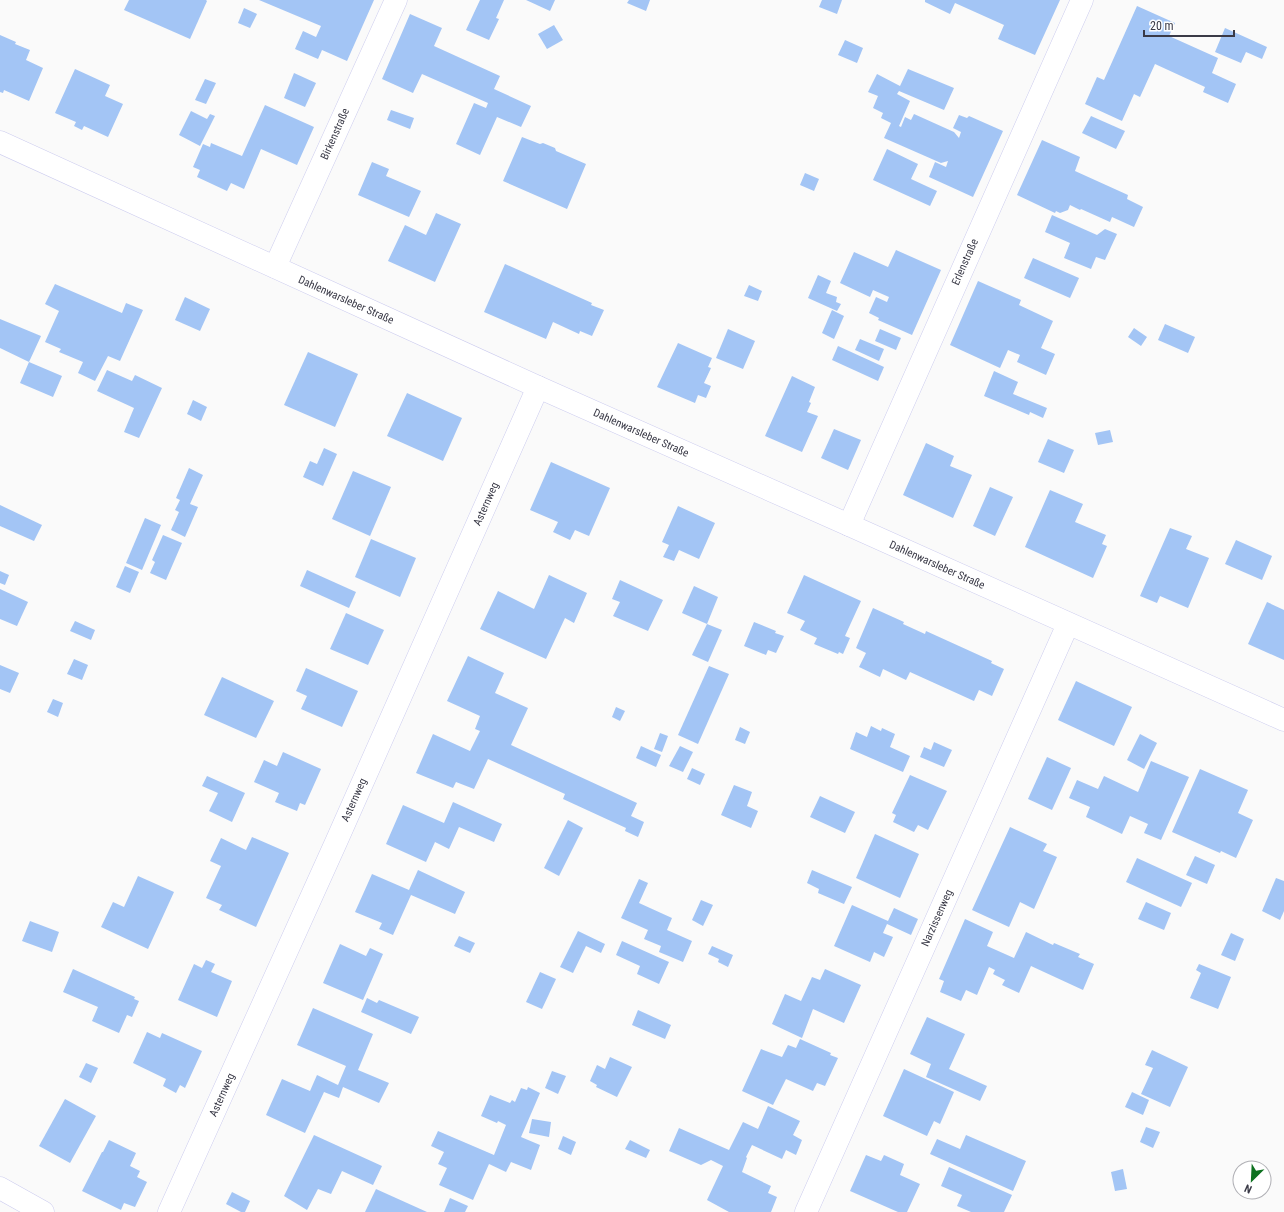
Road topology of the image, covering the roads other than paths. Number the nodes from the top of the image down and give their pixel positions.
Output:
1 (396, 0) edge
2 (1082, 0) edge
3 (0, 142) edge
4 (275, 267) junction
5 (538, 387) junction
6 (849, 525) junction
7 (1068, 624) junction
8 (1284, 720) edge
9 (0, 1188) edge
10 (43, 1212) edge
11 (169, 1212) edge
12 (806, 1212) edge

1 - 4 street, Birkenstraße
2 - 6 street, Erlenstraße
3 - 4 street, Dahlenwarsleber Straße
4 - 5 street, Dahlenwarsleber Straße
5 - 6 street, Dahlenwarsleber Straße
5 - 11 street, Asternweg
6 - 7 street, Dahlenwarsleber Straße
7 - 8 street, Dahlenwarsleber Straße
7 - 12 street, Narzissenweg
9 - 10 street

